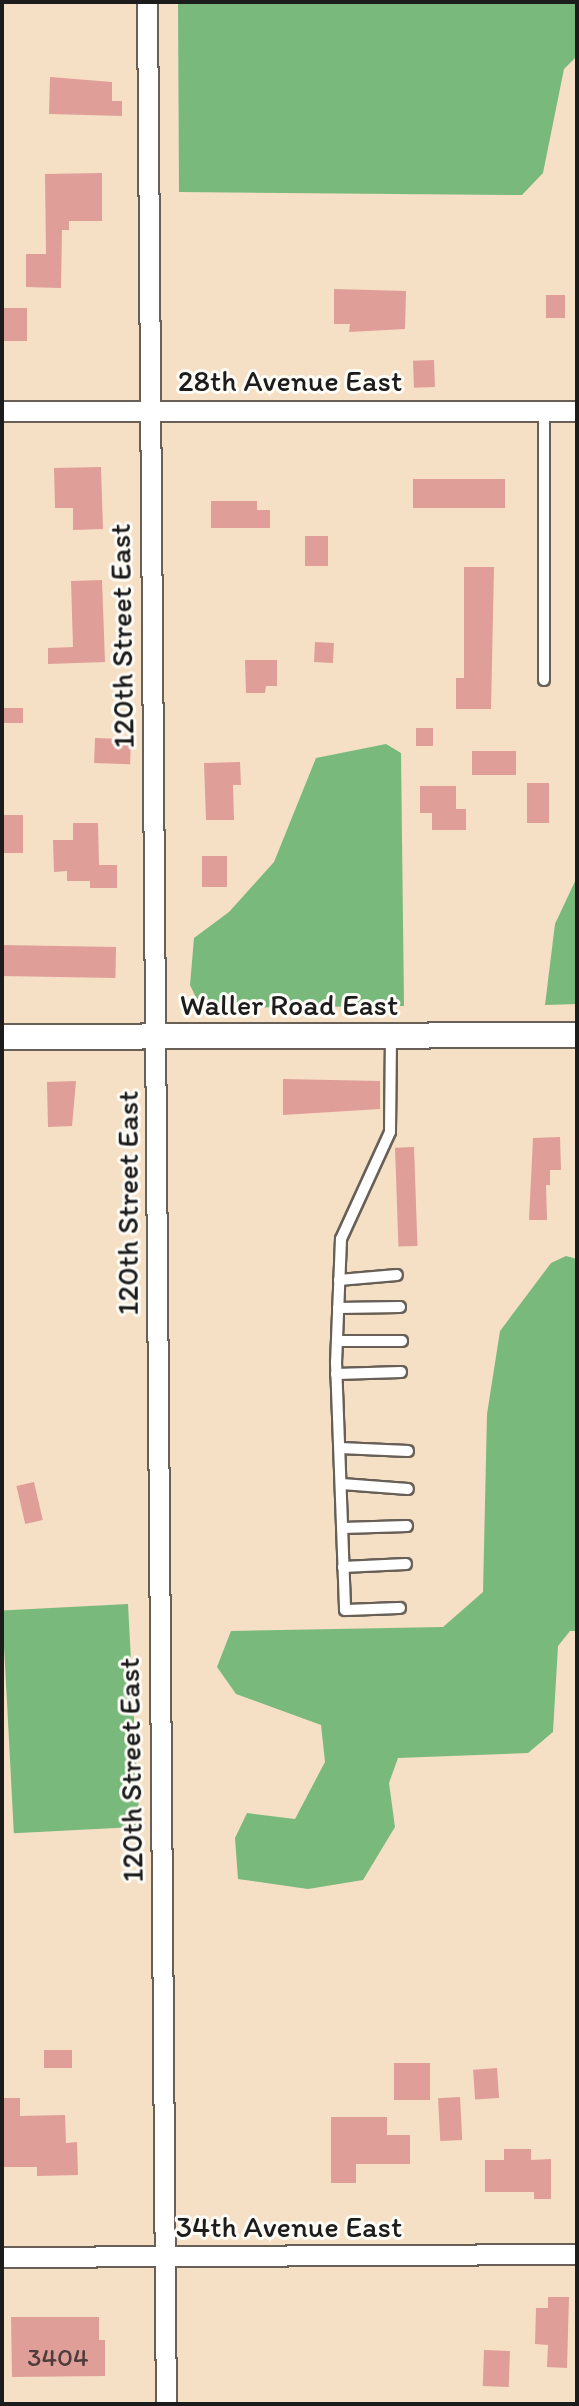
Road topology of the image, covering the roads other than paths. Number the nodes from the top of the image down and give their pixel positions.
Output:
1 (147, 2) edge
2 (149, 410) junction
3 (2, 411) edge
4 (544, 411) junction
5 (577, 411) edge
6 (544, 680) dead end
7 (577, 1035) edge
8 (391, 1036) junction
9 (2, 1037) edge
10 (157, 1037) junction
11 (397, 1275) dead end
12 (340, 1280) junction
13 (338, 1307) junction
14 (400, 1307) dead end
15 (337, 1341) junction
16 (402, 1341) dead end
17 (401, 1373) dead end
18 (336, 1374) junction
19 (340, 1448) junction
20 (408, 1451) dead end
21 (342, 1485) junction
22 (408, 1489) dead end
23 (407, 1526) dead end
24 (343, 1528) junction
25 (406, 1564) dead end
26 (344, 1567) junction
27 (400, 1608) dead end
28 (577, 2254) edge
29 (2, 2257) edge
30 (165, 2258) junction
31 (166, 2404) edge

1 - 2 street, 120th Street East
2 - 3 street, 28th Avenue East
2 - 4 street, 28th Avenue East
2 - 10 street, 120th Street East
4 - 5 street, 28th Avenue East
4 - 6 lane
7 - 8 street, Waller Road East
8 - 10 street, Waller Road East
8 - 12 lane
9 - 10 street, Waller Road East
10 - 30 street, 120th Street East
11 - 12 lane
12 - 13 lane
13 - 14 lane
13 - 15 lane
15 - 16 lane
15 - 18 lane
17 - 18 lane
18 - 19 lane
19 - 20 lane
19 - 21 lane
21 - 22 lane
21 - 24 lane
23 - 24 lane
24 - 26 lane
25 - 26 lane
26 - 27 lane
28 - 30 street, 34th Avenue East
29 - 30 street, 34th Avenue East
30 - 31 street, 120th Street East

